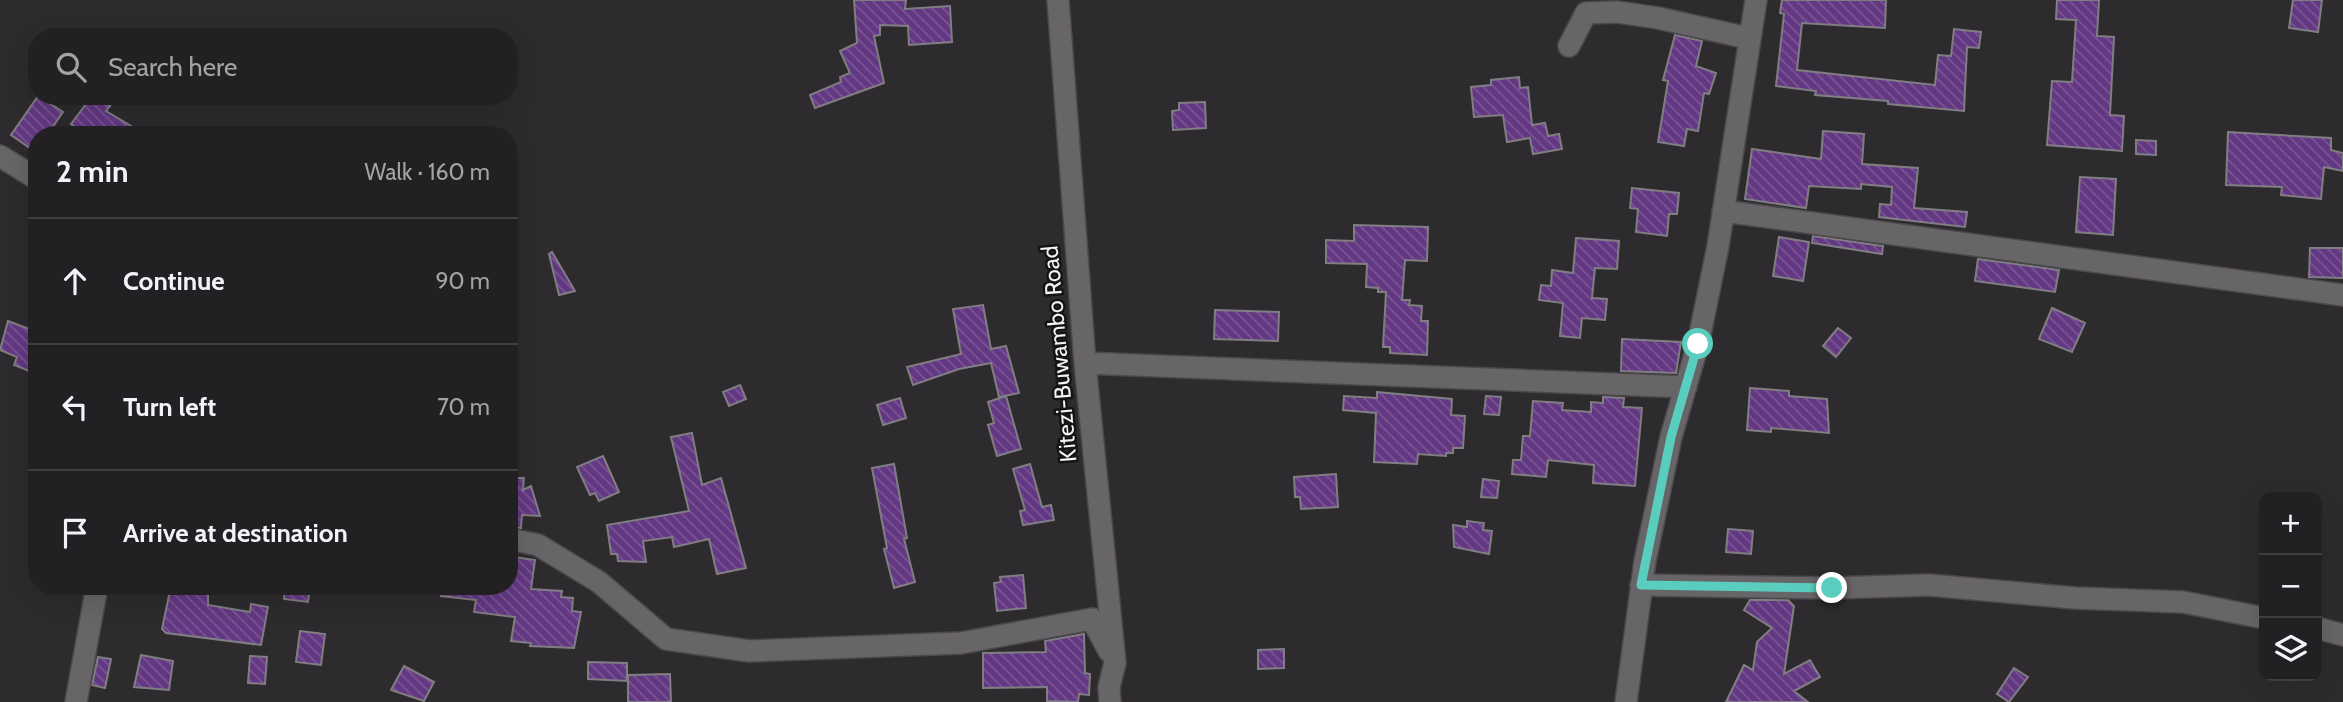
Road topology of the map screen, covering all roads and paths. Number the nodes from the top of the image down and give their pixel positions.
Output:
1 (1058, 0) edge
2 (1756, 0) edge
3 (1748, 38) junction
4 (1569, 46) dead end
5 (0, 156) edge
6 (28, 173) edge
7 (1723, 211) junction
8 (2343, 295) edge
9 (1085, 363) junction
10 (1686, 387) junction
11 (518, 541) edge
12 (1641, 585) junction
13 (95, 595) edge
14 (2259, 617) edge
15 (2322, 629) edge
16 (2343, 635) edge
17 (1115, 663) junction
18 (76, 702) edge
19 (1110, 702) edge
20 (1626, 702) edge

1 - 9 street, Kitezi-Buwambo Road
2 - 3 street
3 - 4 street
3 - 7 street
5 - 6 street
7 - 8 street
7 - 10 street
9 - 10 street
9 - 17 street, Kitezi-Buwambo Road
10 - 12 street
11 - 17 street
12 - 14 street
12 - 20 street
13 - 18 street
15 - 16 street
17 - 19 street, Kitezi-Buwambo Road

